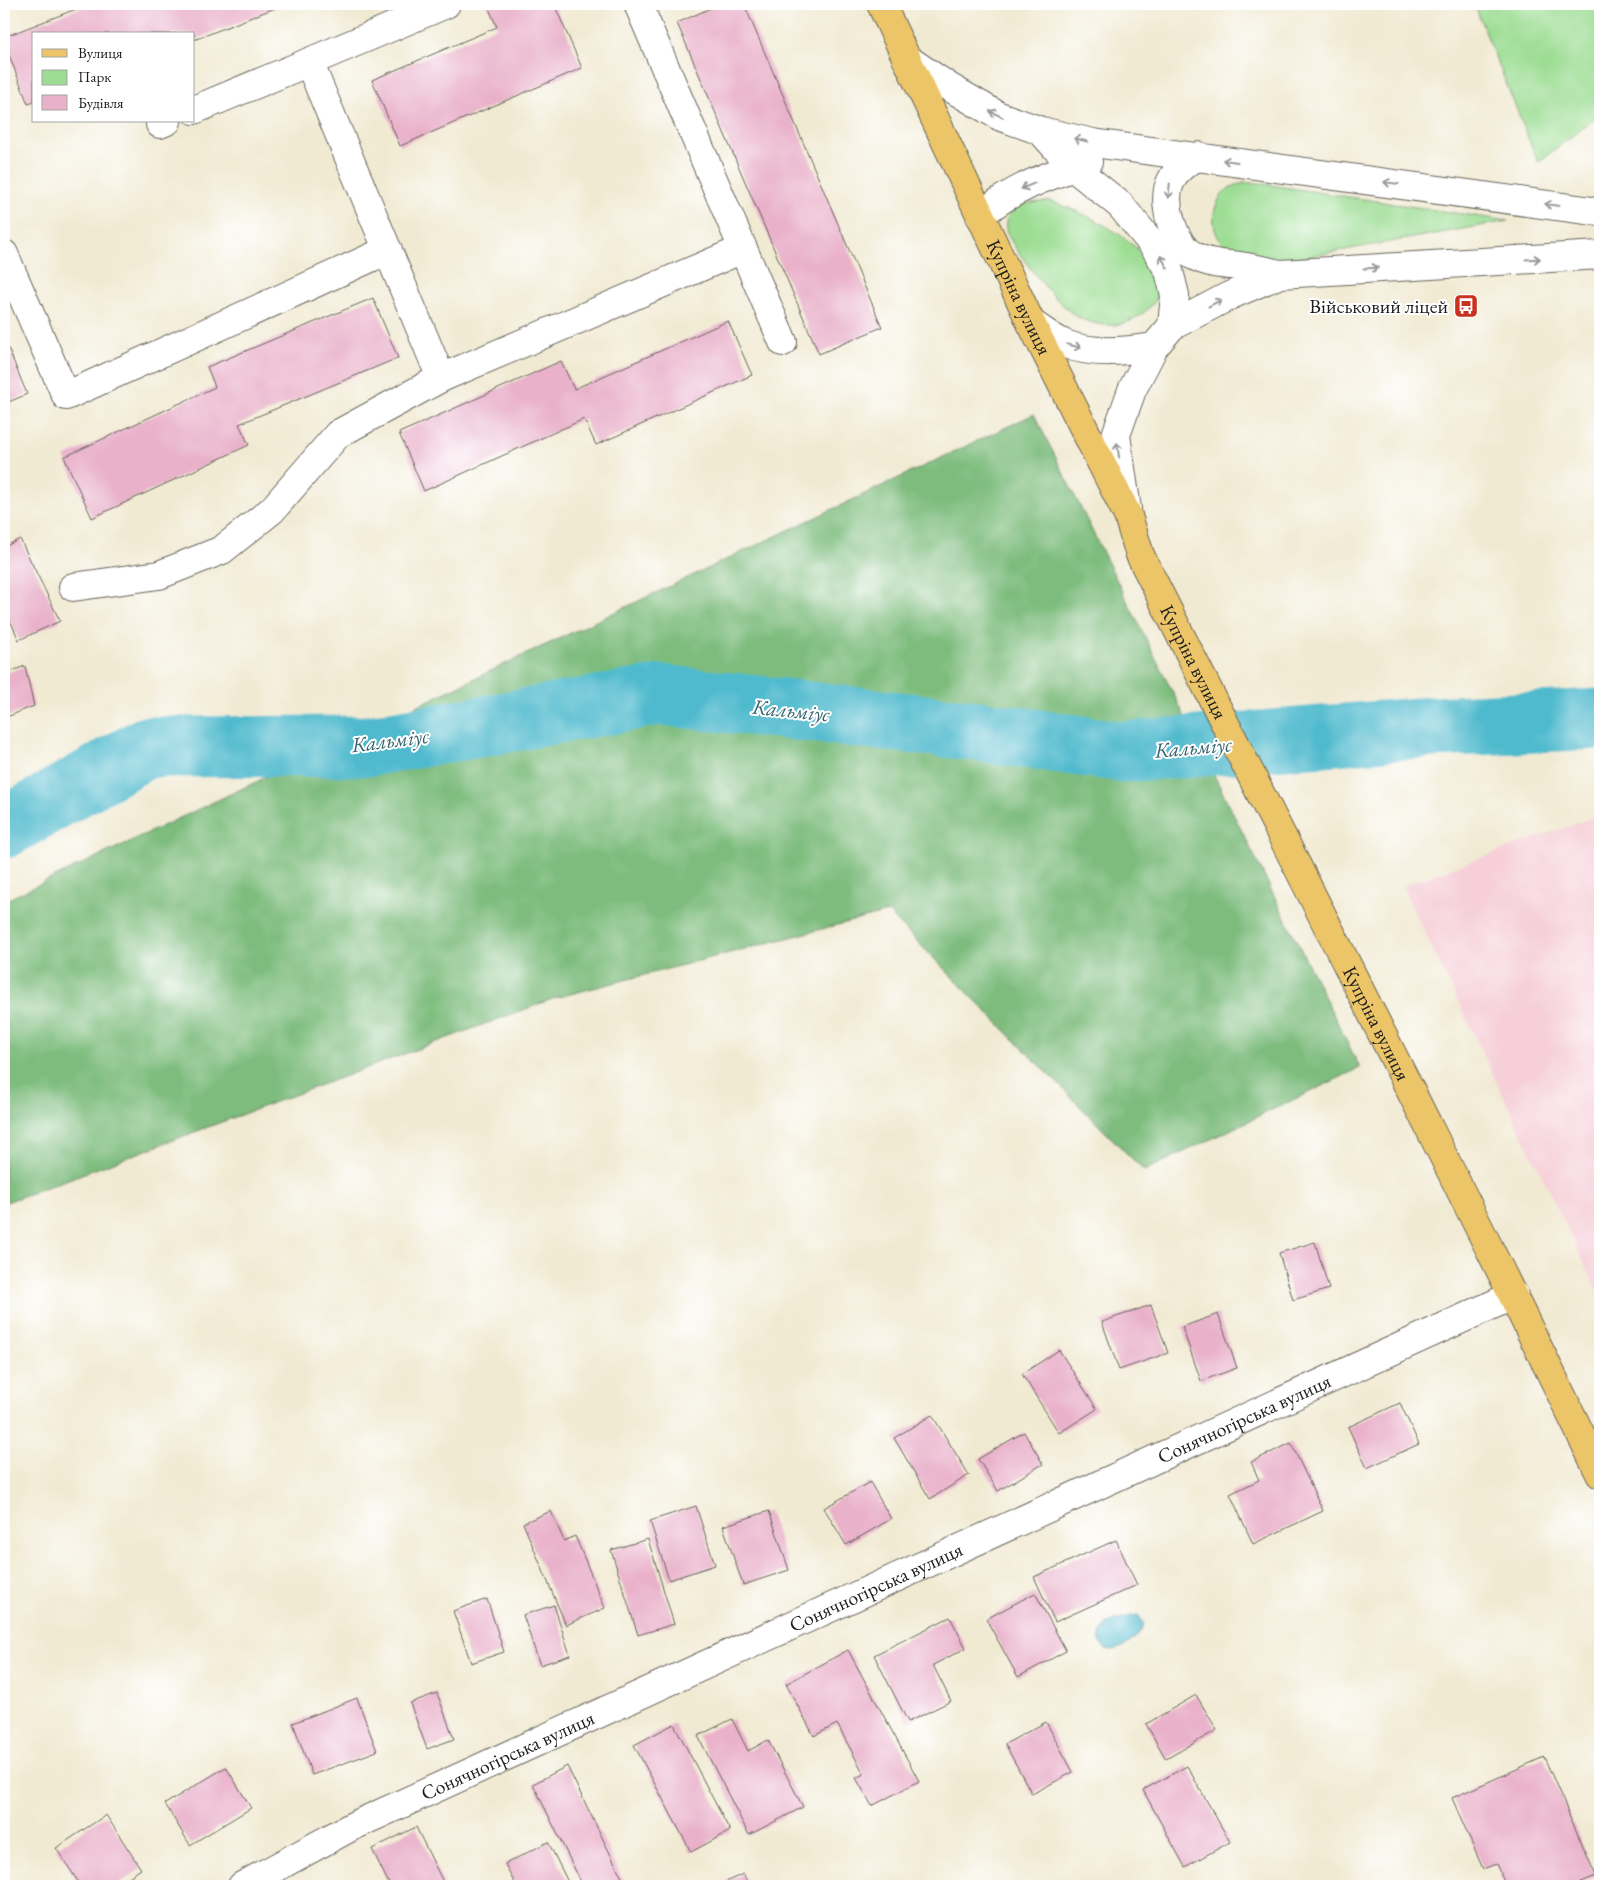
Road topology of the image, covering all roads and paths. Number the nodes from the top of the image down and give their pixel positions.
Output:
1 (446, 4) edge
2 (638, 4) edge
3 (882, 4) edge
4 (906, 58) junction
5 (309, 62) junction
6 (195, 110) edge
7 (1041, 131) junction
8 (1124, 148) junction
9 (1199, 156) junction
10 (1073, 167) junction
11 (1600, 212) edge
12 (980, 216) junction
13 (743, 249) junction
14 (388, 250) junction
15 (4, 254) edge
16 (1600, 255) edge
17 (1280, 274) junction
18 (1032, 323) junction
19 (1172, 326) junction
20 (783, 342) dead end
21 (1154, 347) junction
22 (441, 378) junction
23 (1128, 516) junction
24 (73, 587) dead end
25 (1514, 1295) junction
26 (1600, 1474) edge
27 (242, 1886) edge

1 - 5 street
2 - 13 street
3 - 4 main road, Купріна вулиця
7 -> 4 street
4 - 12 main road, Купріна вулиця
5 - 6 street
5 - 14 street
8 -> 7 street
7 - 10 street
8 - 9 street
8 - 10 street
11 -> 9 street
9 -> 17 street
10 -> 12 street
19 -> 10 street
12 - 18 main road, Купріна вулиця
13 - 20 street
13 - 22 street
14 - 15 street
14 - 22 street
17 -> 16 street
19 -> 17 street
18 -> 21 street
18 - 23 main road, Купріна вулиця
19 - 21 street
23 -> 21 street
22 - 24 street
23 - 25 main road, Купріна вулиця
25 - 26 main road, Купріна вулиця
25 - 27 street, Сонячногірська вулиця

